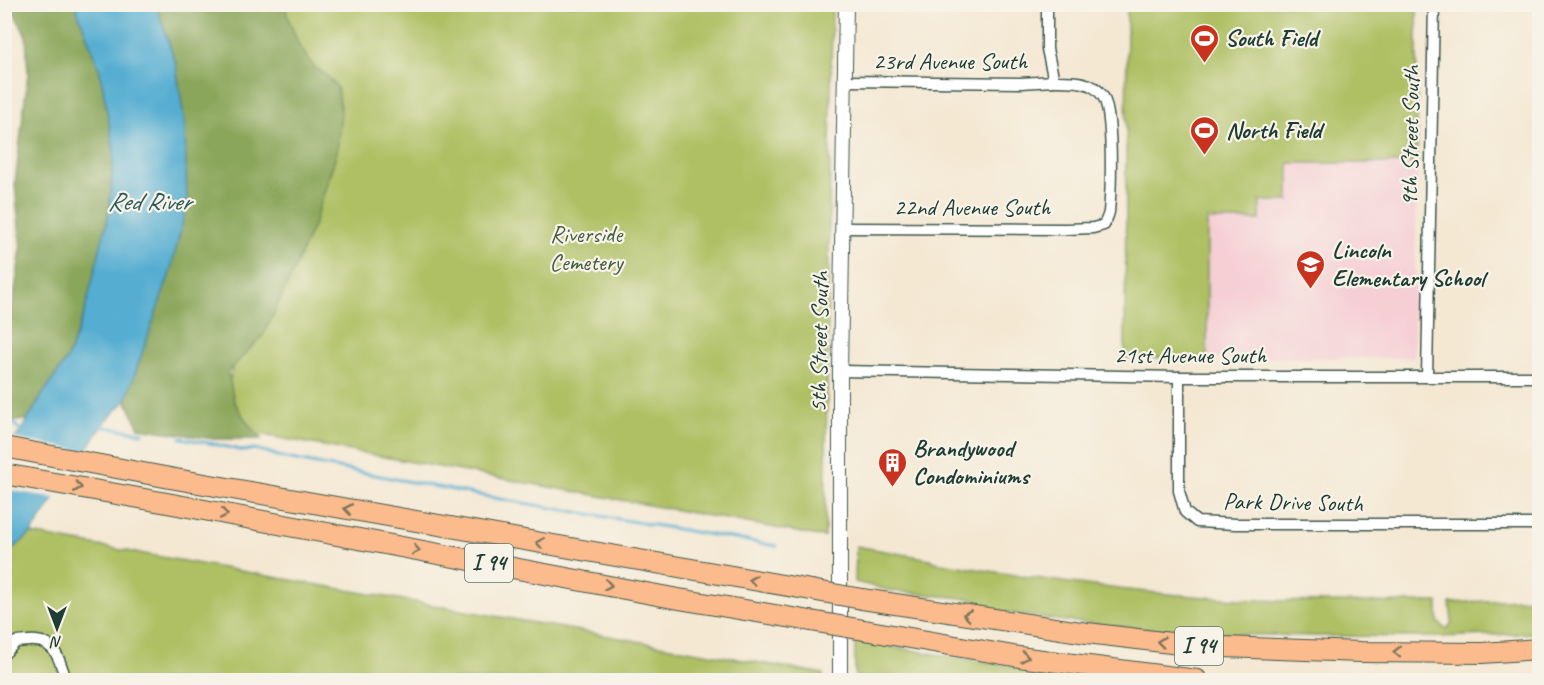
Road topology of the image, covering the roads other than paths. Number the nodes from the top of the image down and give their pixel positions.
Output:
1 (846, 4) edge
2 (1047, 4) edge
3 (1434, 4) edge
4 (845, 81) junction
5 (1054, 81) junction
6 (1100, 226) joint
7 (843, 228) junction
8 (840, 371) junction
9 (1539, 376) edge
10 (1179, 377) junction
11 (1427, 377) junction
12 (4, 447) edge
13 (4, 474) edge
14 (1539, 524) edge
15 (1539, 640) edge
16 (1539, 649) edge
17 (1437, 652) junction
18 (4, 654) edge
19 (66, 681) edge
20 (840, 681) edge
21 (1197, 681) edge

1 - 4 street, 5th Street South
2 - 5 street
3 - 11 street, 9th Street South
4 - 5 street, 23rd Avenue South
4 - 7 street, 5th Street South
5 - 6 street, 23rd Avenue South
6 - 7 street, 22nd Avenue South
7 - 8 street, 5th Street South
8 - 10 street, 21st Avenue South
8 - 20 street, 5th Street South
9 - 11 street, 21st Avenue South
10 - 11 street, 21st Avenue South
10 - 14 street, Park Drive South
17 -> 12 highway, I 94, bridge
13 -> 21 highway, I 94, bridge
15 - 17 highway
16 - 17 highway, I 94
18 - 19 street

